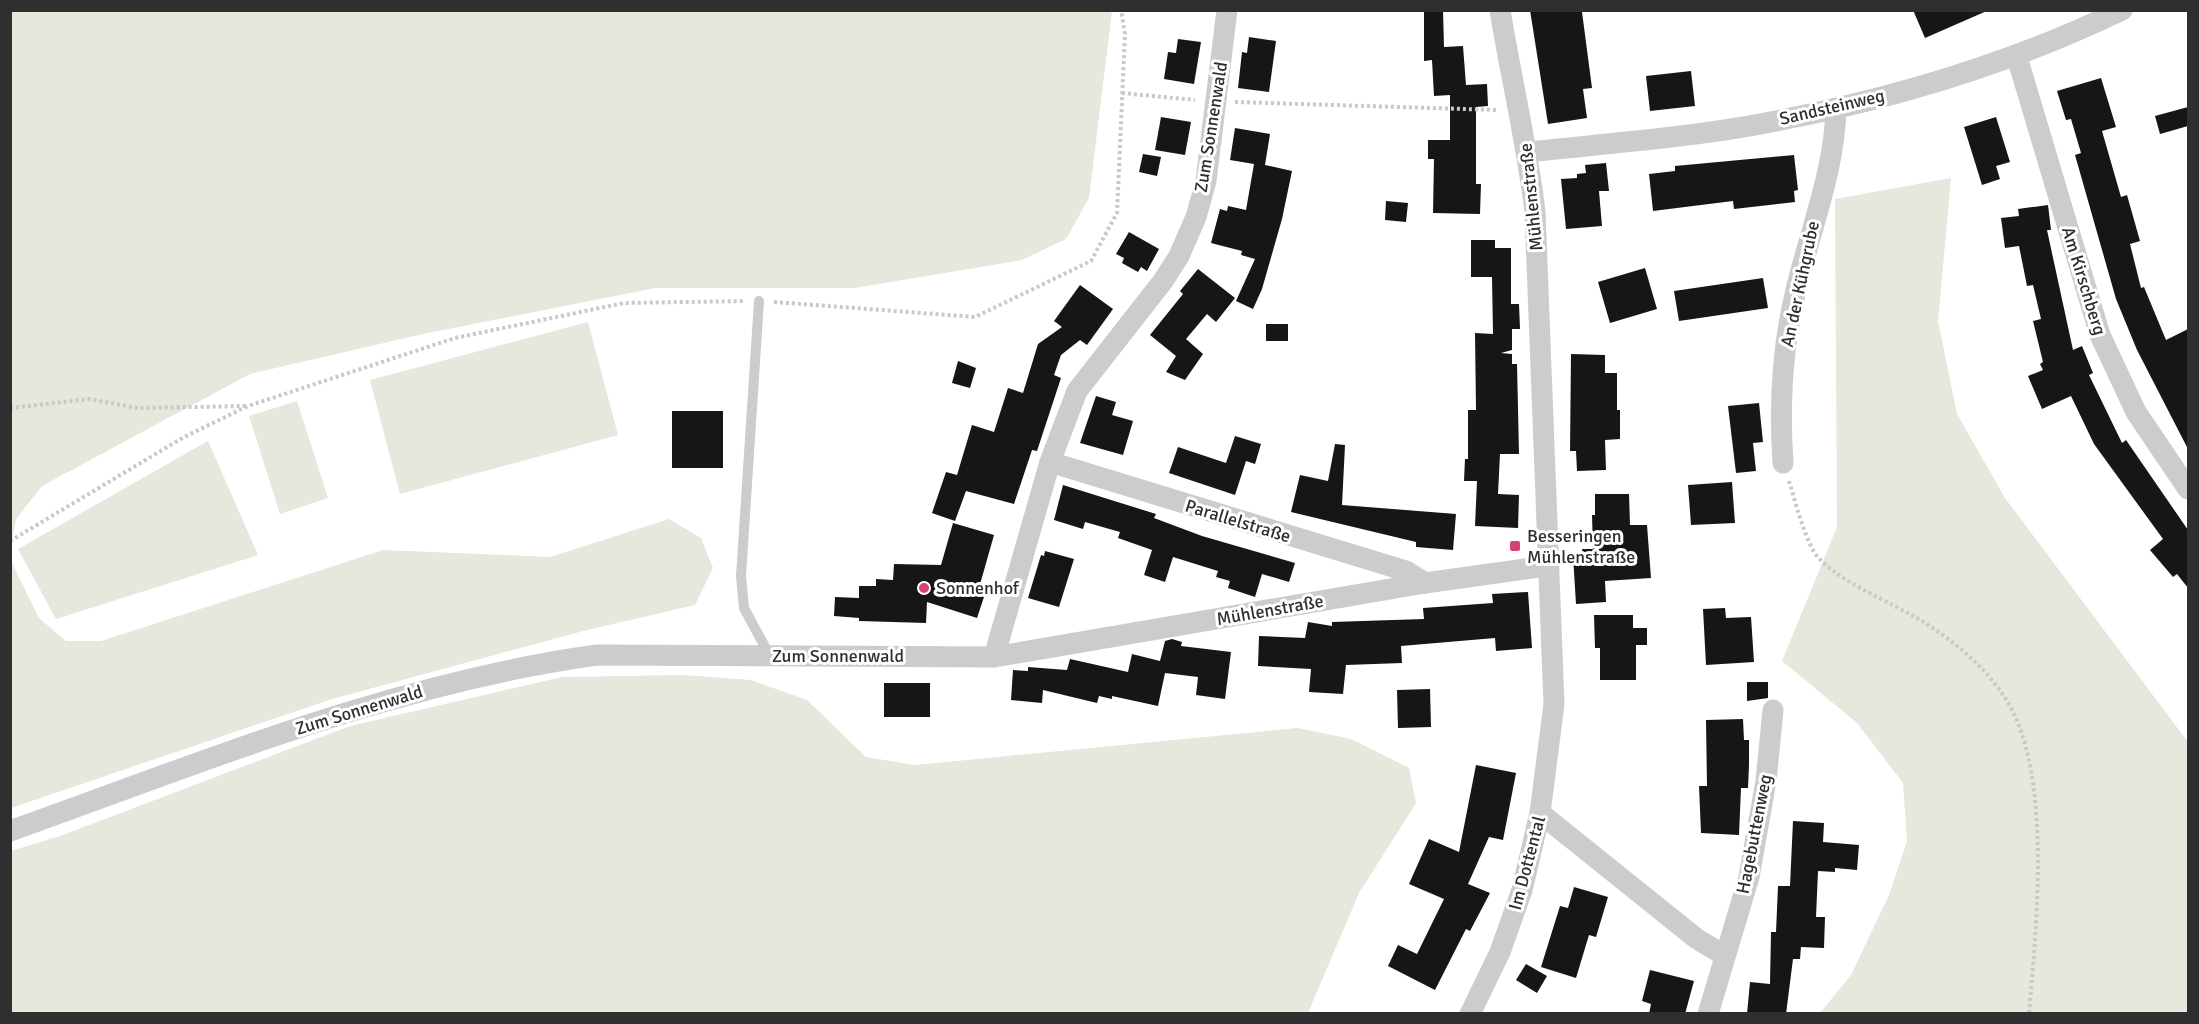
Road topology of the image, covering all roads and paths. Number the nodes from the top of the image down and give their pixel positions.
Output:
1 (1121, 10) edge
2 (1227, 10) edge
3 (1500, 10) edge
4 (2122, 10) edge
5 (2017, 57) junction
6 (1122, 93) junction
7 (1217, 102) junction
8 (1836, 108) junction
9 (1519, 111) junction
10 (1528, 152) junction
11 (759, 301) junction
12 (248, 406) junction
13 (10, 408) edge
14 (1050, 462) junction
15 (1783, 463) joint
16 (2188, 489) edge
17 (10, 541) edge
18 (1547, 566) junction
19 (1425, 583) junction
20 (770, 656) junction
21 (994, 657) junction
22 (1554, 704) joint
23 (1773, 710) dead end
24 (1540, 813) junction
25 (10, 831) edge
26 (1724, 955) junction
27 (1470, 1014) edge
28 (1708, 1014) edge
29 (2029, 1014) edge

1 - 6 path
2 - 7 street, Zum Sonnenwald
3 - 9 street, Mühlenstraße
4 - 5 street, Sandsteinweg
5 - 8 street, Sandsteinweg
5 - 16 street, Am Kirschberg
6 - 7 path
6 - 11 path
7 - 9 path
7 - 14 street, Zum Sonnenwald
8 - 10 street, Sandsteinweg
8 - 15 street, An der Kühgrube
9 - 10 street, Mühlenstraße
10 - 18 street, Mühlenstraße
11 - 12 path
11 - 20 lane
12 - 13 path
12 - 17 path
14 - 19 street, Parallelstraße
14 - 21 street, Zum Sonnenwald
15 - 29 path
18 - 19 street, Mühlenstraße
18 - 22 street, Mühlenstraße
19 - 21 street, Mühlenstraße
20 - 21 street, Zum Sonnenwald
20 - 25 street, Zum Sonnenwald
22 - 24 street, Im Dottental
23 - 26 street, Hagebuttenweg
24 - 26 street
24 - 27 street, Im Dottental
26 - 28 street, Hagebuttenweg

